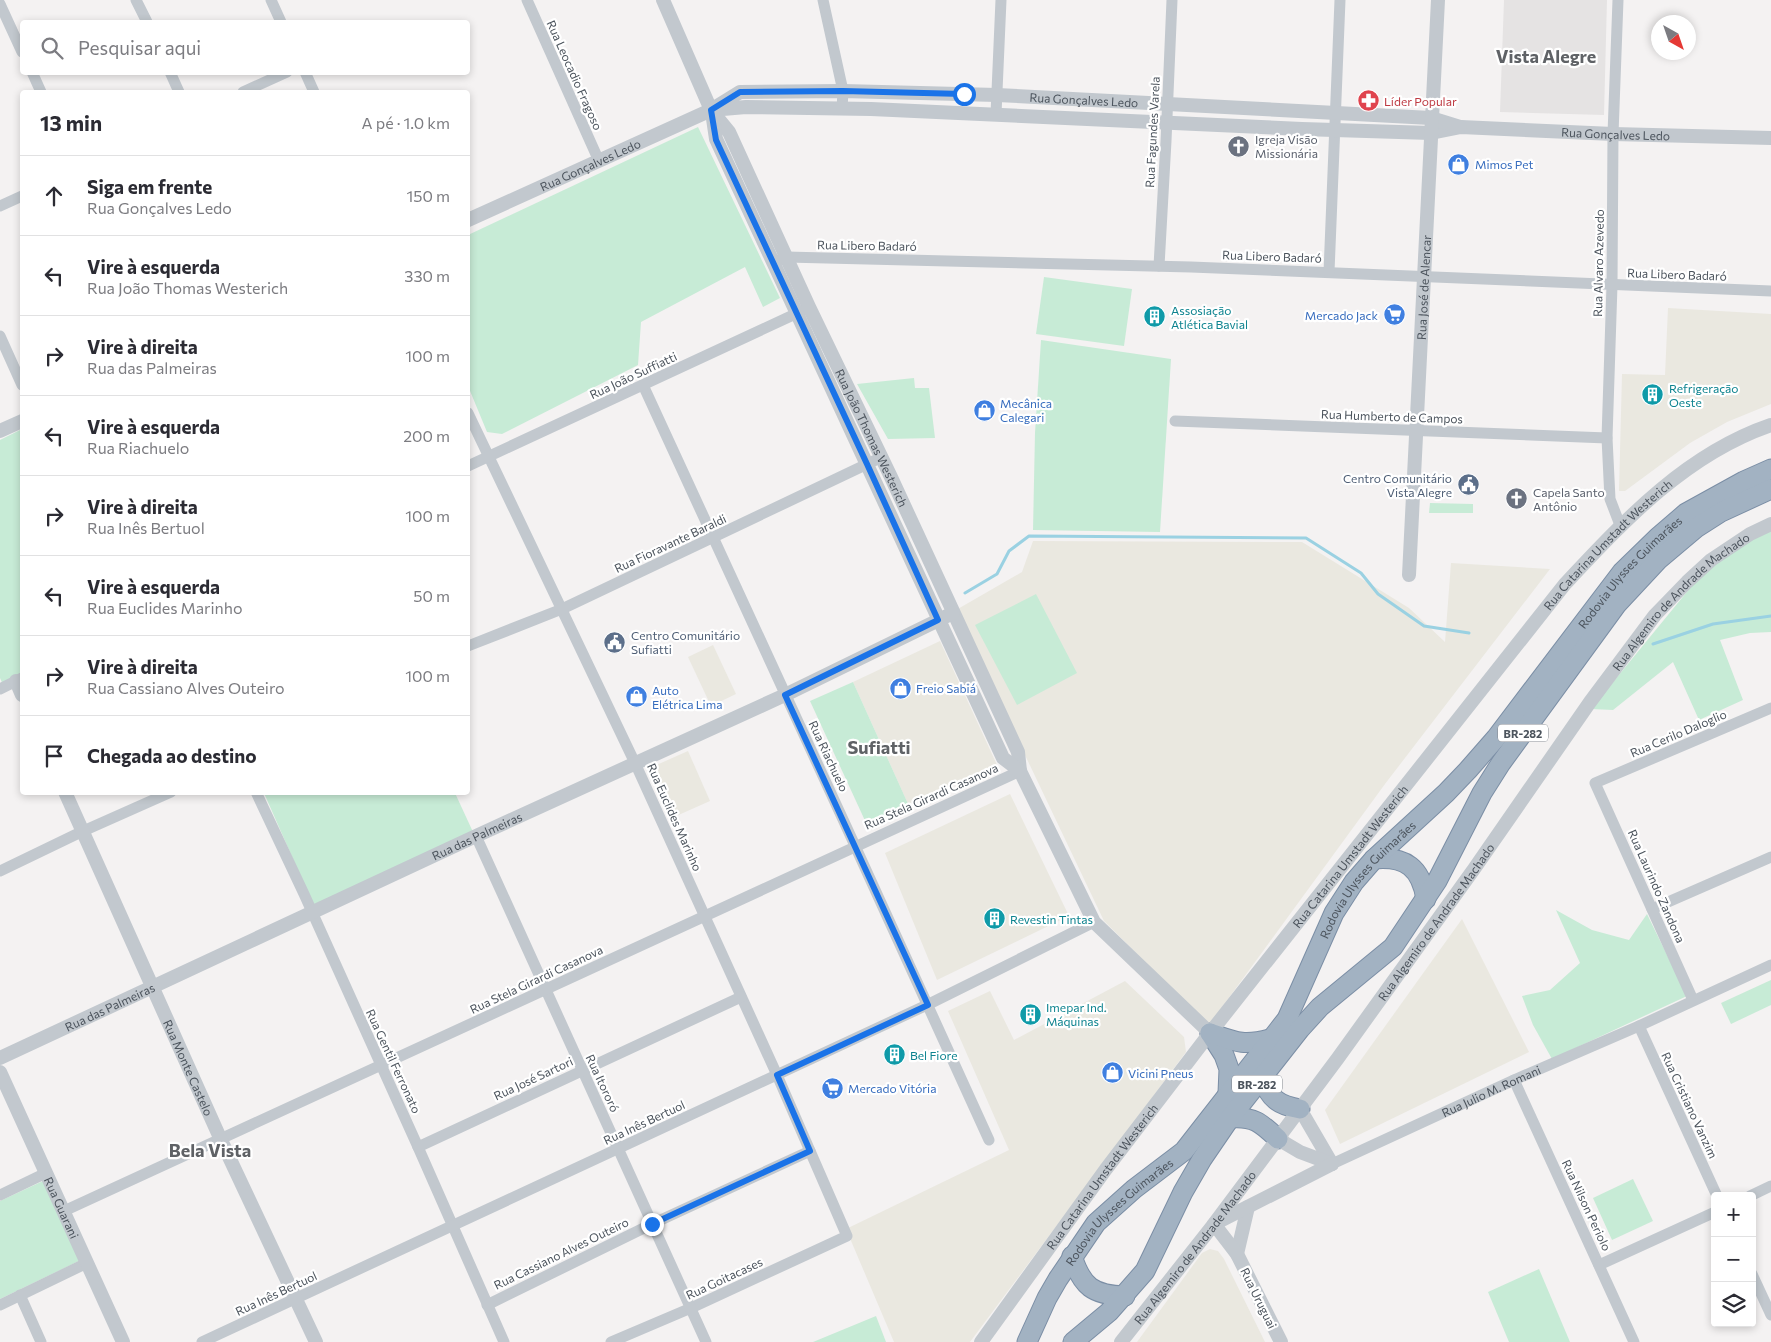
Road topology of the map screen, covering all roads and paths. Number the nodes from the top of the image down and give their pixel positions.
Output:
1 (136, 0) edge
2 (271, 0) edge
3 (527, 0) edge
4 (663, 0) edge
5 (824, 0) edge
6 (1001, 0) edge
7 (1172, 0) edge
8 (1340, 0) edge
9 (1438, 0) edge
10 (1618, 0) edge
11 (0, 4) edge
12 (146, 20) edge
13 (280, 20) edge
14 (20, 48) edge
15 (33, 75) edge
16 (171, 75) edge
17 (280, 75) edge
18 (306, 75) edge
19 (40, 90) edge
20 (178, 90) edge
21 (247, 90) edge
22 (313, 90) edge
23 (843, 91) junction
24 (914, 93) junction
25 (997, 96) junction
26 (1084, 100) junction
27 (1168, 104) junction
28 (842, 108) junction
29 (1253, 108) junction
30 (711, 110) junction
31 (914, 110) junction
32 (1336, 112) junction
33 (996, 114) junction
34 (1083, 118) junction
35 (1432, 118) junction
36 (1167, 123) junction
37 (1252, 127) junction
38 (1461, 127) junction
39 (1336, 130) junction
40 (1431, 133) junction
41 (1613, 134) junction
42 (1771, 138) edge
43 (599, 161) junction
44 (752, 184) junction
45 (739, 190) junction
46 (20, 197) edge
47 (0, 206) edge
48 (470, 219) edge
49 (780, 260) junction
50 (1158, 266) junction
51 (1329, 272) junction
52 (1424, 276) junction
53 (1612, 285) junction
54 (1771, 291) edge
55 (803, 310) junction
56 (0, 336) edge
57 (840, 371) junction
58 (827, 378) junction
59 (20, 381) edge
60 (643, 385) junction
61 (470, 417) edge
62 (1175, 421) dead end
63 (20, 422) edge
64 (1771, 425) edge
65 (0, 431) edge
66 (1417, 431) junction
67 (1607, 438) junction
68 (488, 456) junction
69 (882, 457) junction
70 (867, 464) junction
71 (470, 465) edge
72 (1771, 469) edge
73 (1771, 489) edge
74 (1771, 524) edge
75 (1620, 525) junction
76 (916, 531) junction
77 (714, 538) junction
78 (900, 538) junction
79 (1409, 574) dead end
80 (562, 609) junction
81 (953, 613) junction
82 (938, 620) junction
83 (470, 645) edge
84 (19, 679) edge
85 (986, 684) junction
86 (0, 689) edge
87 (971, 690) junction
88 (785, 695) junction
89 (1771, 708) edge
90 (635, 763) junction
91 (1020, 771) junction
92 (1596, 782) joint
93 (65, 795) edge
94 (164, 795) edge
95 (257, 795) edge
96 (82, 832) junction
97 (476, 836) junction
98 (856, 846) junction
99 (1771, 857) edge
100 (1374, 859) junction
101 (0, 871) edge
102 (1426, 899) junction
103 (1652, 909) junction
104 (312, 912) junction
105 (704, 917) junction
106 (1094, 922) junction
107 (1771, 965) edge
108 (152, 987) junction
109 (546, 990) junction
110 (741, 997) junction
111 (1693, 1000) junction
112 (928, 1005) junction
113 (1639, 1026) junction
114 (1210, 1033) junction
115 (1270, 1040) junction
116 (0, 1058) edge
117 (382, 1066) junction
118 (582, 1070) junction
119 (0, 1072) edge
120 (777, 1075) junction
121 (1262, 1078) junction
122 (1514, 1080) junction
123 (1228, 1093) junction
124 (1300, 1109) junction
125 (1230, 1118) junction
126 (1278, 1139) junction
127 (221, 1140) junction
128 (989, 1140) dead end
129 (418, 1147) junction
130 (619, 1149) junction
131 (810, 1151) junction
132 (1332, 1164) junction
133 (46, 1173) junction
134 (1771, 1186) edge
135 (1714, 1192) edge
136 (1756, 1193) edge
137 (0, 1196) edge
138 (1248, 1207) junction
139 (64, 1212) junction
140 (1711, 1214) edge
141 (652, 1224) junction
142 (1214, 1224) junction
143 (453, 1226) junction
144 (847, 1236) joint
145 (1237, 1254) junction
146 (1072, 1256) junction
147 (87, 1263) junction
148 (1599, 1265) junction
149 (1756, 1282) edge
150 (20, 1295) junction
151 (1125, 1296) junction
152 (296, 1299) junction
153 (0, 1304) edge
154 (487, 1305) junction
155 (691, 1308) junction
156 (1771, 1315) edge
157 (41, 1342) edge
158 (123, 1342) edge
159 (202, 1342) edge
160 (316, 1342) edge
161 (504, 1342) edge
162 (611, 1342) edge
163 (706, 1342) edge
164 (980, 1342) edge
165 (1026, 1342) edge
166 (1073, 1342) edge
167 (1120, 1342) edge
168 (1281, 1342) edge
169 (1634, 1342) edge

1 - 12 street
2 - 13 street
3 - 43 street, Rua Leocadio Fragoso
4 - 30 street, Rua João Thomas Westerich
5 - 23 street
6 - 25 street
7 - 27 street, Rua Fagundes Varela
8 - 32 street
9 - 35 street, Rua José de Alencar
10 - 41 street, Rua Alvaro Azevedo
11 - 14 street
15 - 19 street
16 - 20 street
17 - 21 street
18 - 22 street
23 - 24 street, Rua Gonçalves Ledo
23 - 28 street
23 - 30 street, Rua Gonçalves Ledo
24 - 25 street, Rua Gonçalves Ledo
24 - 31 street
25 - 26 street, Rua Gonçalves Ledo
25 - 33 street
26 - 27 street, Rua Gonçalves Ledo
26 - 34 street
27 - 29 street, Rua Gonçalves Ledo
27 - 36 street, Rua Fagundes Varela
28 - 30 street, Rua Gonçalves Ledo
28 - 31 street, Rua Gonçalves Ledo
29 - 32 street, Rua Gonçalves Ledo
29 - 37 street
30 - 43 street, Rua Gonçalves Ledo
30 - 44 street, Rua João Thomas Westerich
30 - 45 street, Rua João Thomas Westerich
31 - 33 street, Rua Gonçalves Ledo
32 - 35 street, Rua Gonçalves Ledo
32 - 39 street
33 - 34 street, Rua Gonçalves Ledo
34 - 36 street, Rua Gonçalves Ledo
35 - 38 street, Rua Gonçalves Ledo
35 - 40 street, Rua José de Alencar
36 - 37 street, Rua Gonçalves Ledo
36 - 50 street, Rua Fagundes Varela
37 - 39 street, Rua Gonçalves Ledo
38 - 40 street, Rua Gonçalves Ledo
38 - 41 street, Rua Gonçalves Ledo
39 - 40 street, Rua Gonçalves Ledo
39 - 51 street
40 - 52 street, Rua José de Alencar
41 - 42 street, Rua Gonçalves Ledo
41 - 53 street, Rua Alvaro Azevedo
43 - 48 street, Rua Gonçalves Ledo
44 - 45 street
44 - 49 street, Rua João Thomas Westerich
45 - 49 street, Rua João Thomas Westerich
46 - 47 street
49 - 50 street, Rua Libero Badaró
49 - 55 street, Rua João Thomas Westerich
50 - 51 street, Rua Libero Badaró
51 - 52 street, Rua Libero Badaró
52 - 53 street, Rua Libero Badaró
52 - 66 street, Rua José de Alencar
53 - 54 street, Rua Libero Badaró
53 - 67 street, Rua Alvaro Azevedo
55 - 57 street, Rua João Thomas Westerich
55 - 58 street, Rua João Thomas Westerich
55 - 60 street, Rua João Suffiatti
56 - 59 street
57 - 58 street
57 - 69 street, Rua João Thomas Westerich
58 - 70 street, Rua João Thomas Westerich
60 - 68 street, Rua João Suffiatti
60 - 77 street, Rua Riachuelo
61 - 68 street, Rua Euclides Marinho
62 - 66 street, Rua Humberto de Campos
63 - 65 street
64 - 75 street, Rua Catarina Umstadt Westerich
66 - 67 street, Rua Humberto de Campos
66 - 79 street, Rua José de Alencar
67 - 75 street, Rua Alvaro Azevedo
68 - 71 street, Rua João Suffiatti
68 - 80 street, Rua Euclides Marinho
69 - 70 street, Rua Fioravante Baraldi
69 - 76 street, Rua João Thomas Westerich
70 - 77 street, Rua Fioravante Baraldi
70 - 78 street, Rua João Thomas Westerich
72 - 100 highway, Rodovia Ulysses Guimarães / BR-282
73 - 102 highway, Rodovia Ulysses Guimarães / BR-282
74 - 124 street, Rua Algemiro de Andrade Machado
75 - 114 street, Rua Catarina Umstadt Westerich
76 - 78 street
76 - 81 street, Rua João Thomas Westerich
77 - 80 street, Rua Fioravante Baraldi
77 - 88 street, Rua Riachuelo
78 - 82 street, Rua João Thomas Westerich
80 - 83 street, Rua Fioravante Baraldi
80 - 90 street, Rua Euclides Marinho
81 - 82 street, Rua das Palmeiras
81 - 85 street, Rua João Thomas Westerich
82 - 87 street, Rua João Thomas Westerich
82 - 88 street, Rua das Palmeiras
84 - 86 street
85 - 87 street
85 - 91 street, Rua João Thomas Westerich
87 - 91 street, Rua João Thomas Westerich
88 - 90 street, Rua das Palmeiras
88 - 98 street, Rua Riachuelo
89 - 92 street, Rua Cerilo Daloglio
90 - 97 street, Rua das Palmeiras
90 - 105 street, Rua Euclides Marinho
91 - 98 street, Rua Stela Girardi Casanova
91 - 106 street, Rua João Thomas Westerich
92 - 103 street, Rua Laurindo Zandona
93 - 96 street, Rua Monte Castelo
94 - 96 street
95 - 104 street, Rua Gentil Ferronato
96 - 101 street
96 - 108 street, Rua Monte Castelo
97 - 104 street, Rua das Palmeiras
97 - 109 street, Rua Itororó
98 - 105 street, Rua Stela Girardi Casanova
98 - 112 street, Rua Riachuelo
99 - 103 street
100 - 102 highway
100 - 115 highway, Rodovia Ulysses Guimarães / BR-282
102 - 121 highway, Rodovia Ulysses Guimarães / BR-282
103 - 111 street, Rua Laurindo Zandona
104 - 108 street, Rua das Palmeiras
104 - 117 street, Rua Gentil Ferronato
105 - 109 street, Rua Stela Girardi Casanova
105 - 110 street, Rua Euclides Marinho
106 - 112 street, Rua Inês Bertuol
106 - 114 street, Rua João Thomas Westerich
107 - 111 street, Rua Julio M. Romani
108 - 116 street, Rua das Palmeiras
108 - 127 street, Rua Monte Castelo
109 - 117 street, Rua Stela Girardi Casanova
109 - 118 street, Rua Itororó
110 - 118 street, Rua José Sartori
110 - 120 street, Rua Euclides Marinho
111 - 113 street, Rua Julio M. Romani
112 - 120 street, Rua Inês Bertuol
112 - 128 street, Rua Riachuelo
113 - 122 street, Rua Julio M. Romani
113 - 135 street, Rua Cristiano Vanzim
114 - 115 highway
114 - 123 highway
114 - 164 street, Rua Catarina Umstadt Westerich
115 - 123 highway, Rodovia Ulysses Guimarães / BR-282
117 - 127 street, Rua Stela Girardi Casanova
117 - 129 street, Rua Gentil Ferronato
118 - 129 street, Rua José Sartori
118 - 130 street, Rua Itororó
119 - 133 street, Rua Guarani
120 - 130 street, Rua Inês Bertuol
120 - 131 street, Rua Euclides Marinho
121 - 124 highway
121 - 125 highway, Rodovia Ulysses Guimarães / BR-282
122 - 132 street, Rua Julio M. Romani
122 - 148 street, Rua Nilson Periolo
123 - 146 highway, Rodovia Ulysses Guimarães / BR-282
124 - 126 street, Rua Algemiro de Andrade Machado
124 - 132 street
125 - 126 highway
125 - 151 highway, Rodovia Ulysses Guimarães / BR-282
126 - 132 street
126 - 142 street, Rua Algemiro de Andrade Machado
127 - 139 street, Rua Stela Girardi Casanova
127 - 152 street, Rua Monte Castelo
129 - 143 street, Rua Gentil Ferronato
130 - 141 street, Rua Itororó
130 - 143 street, Rua Inês Bertuol
131 - 141 street, Rua Cassiano Alves Outeiro
131 - 144 street, Rua Euclides Marinho
132 - 138 street, Rua Julio M. Romani
133 - 137 street
133 - 139 street, Rua Guarani
134 - 136 street
138 - 142 street, Rua Julio M. Romani
138 - 145 street, Rua Uruguai
139 - 147 street, Rua Guarani
140 - 148 street
141 - 154 street, Rua Cassiano Alves Outeiro
141 - 155 street, Rua Itororó
142 - 145 street, Rua Uruguai
142 - 167 street, Rua Algemiro de Andrade Machado
143 - 152 street, Rua Inês Bertuol
143 - 154 street, Rua Gentil Ferronato
144 - 155 street, Rua Goitacases
145 - 168 street, Rua Uruguai
146 - 151 highway
146 - 165 highway, Rodovia Ulysses Guimarães / BR-282
147 - 150 street
147 - 158 street, Rua Guarani
148 - 169 street, Rua Nilson Periolo
149 - 156 street
150 - 153 street
150 - 157 street
151 - 166 highway, Rodovia Ulysses Guimarães / BR-282
152 - 159 street, Rua Inês Bertuol
152 - 160 street, Rua Monte Castelo
154 - 161 street, Rua Gentil Ferronato
155 - 162 street, Rua Goitacases
155 - 163 street, Rua Itororó

